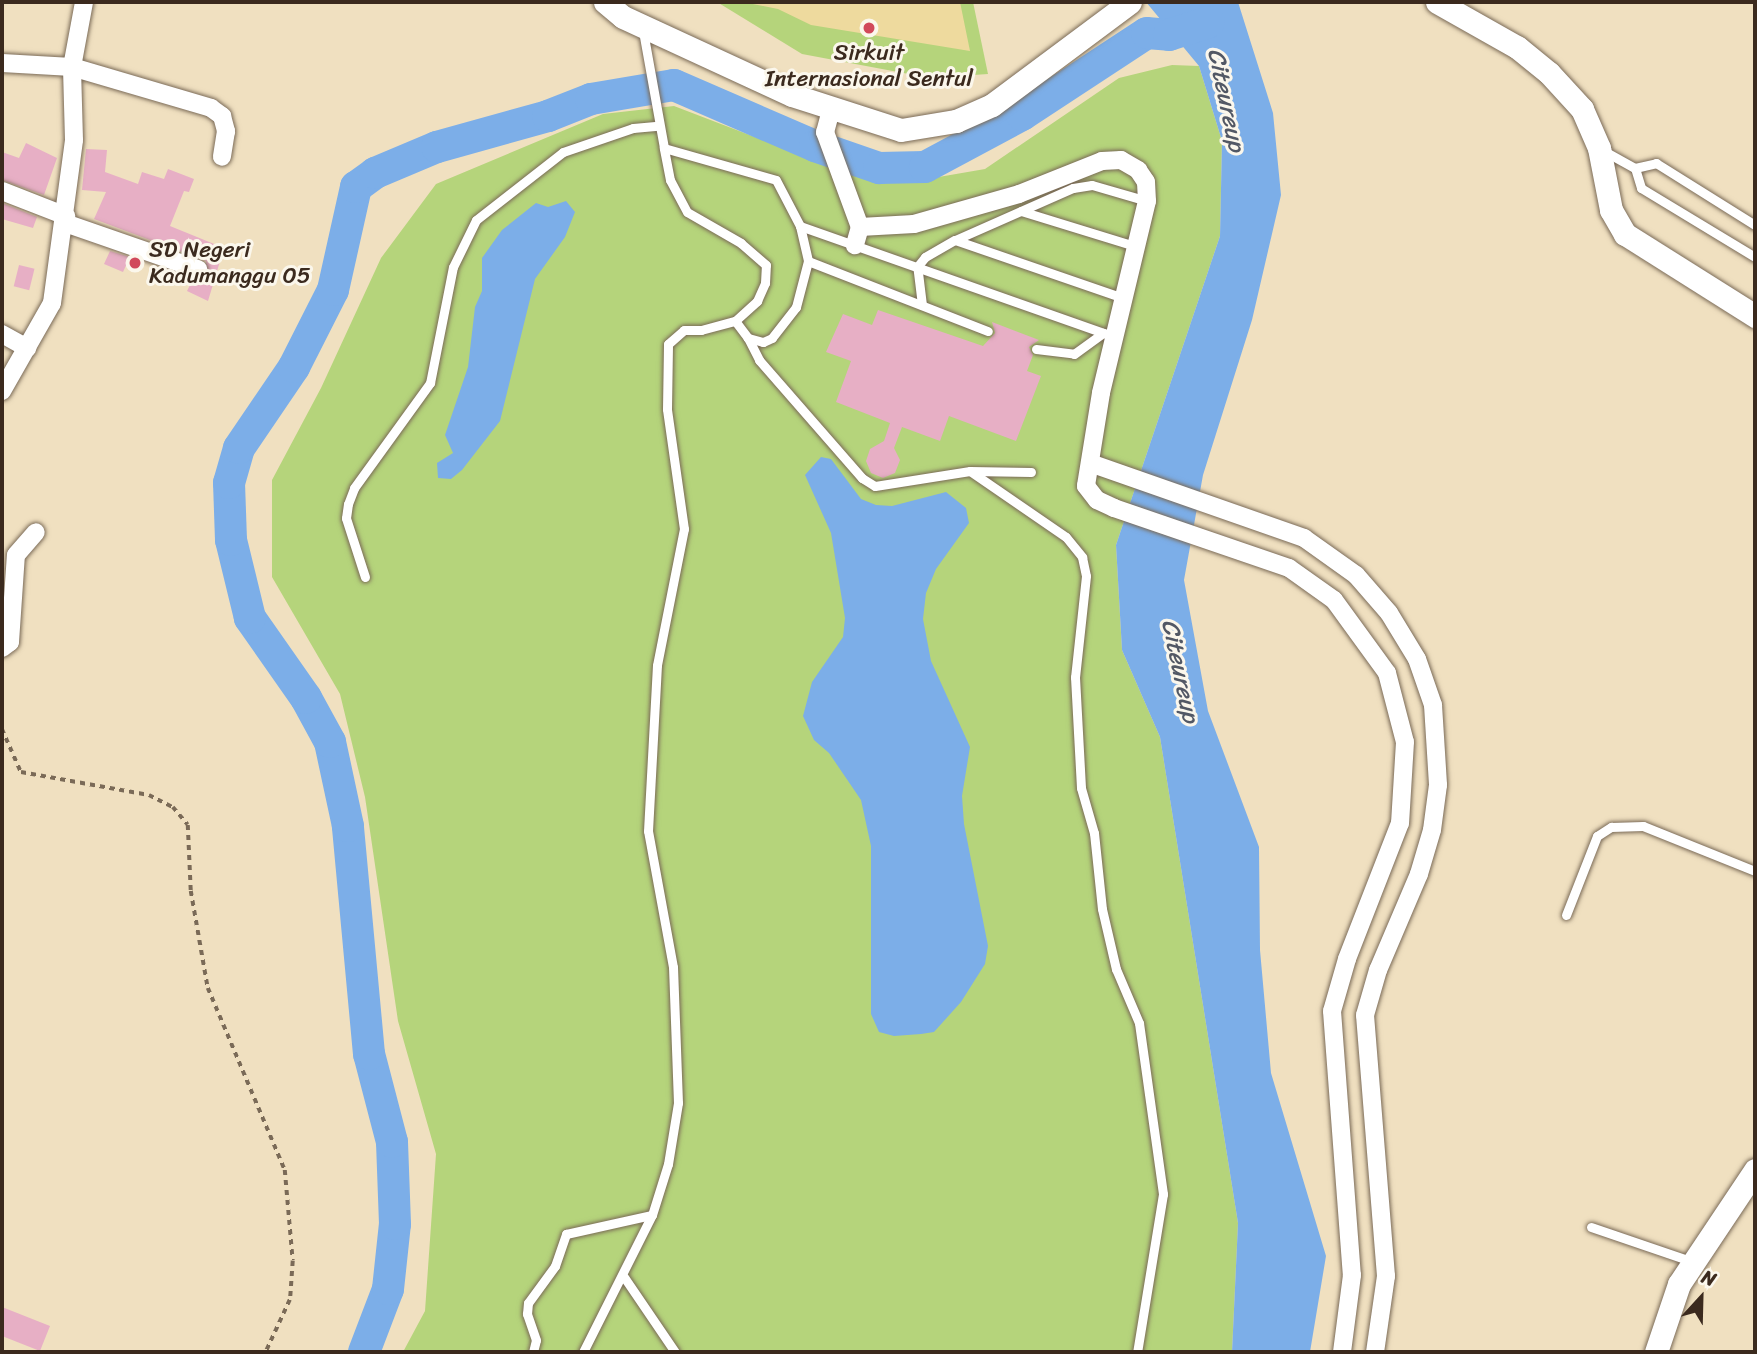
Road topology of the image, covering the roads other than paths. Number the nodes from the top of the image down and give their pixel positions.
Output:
1 (84, 2) edge
2 (605, 2) edge
3 (1437, 2) edge
4 (1129, 3) edge
5 (642, 26) junction
6 (2, 63) edge
7 (72, 67) junction
8 (828, 121) junction
9 (658, 126) junction
10 (664, 148) junction
11 (1599, 148) junction
12 (222, 157) dead end
13 (1634, 169) junction
14 (2, 191) edge
15 (1147, 201) junction
16 (1021, 211) junction
17 (66, 219) junction
18 (1755, 225) edge
19 (800, 226) junction
20 (858, 236) junction
21 (955, 240) junction
22 (1135, 246) junction
23 (1755, 257) edge
24 (808, 261) junction
25 (917, 267) junction
26 (198, 269) dead end
27 (1123, 298) junction
28 (922, 305) junction
29 (1755, 316) edge
30 (735, 321) junction
31 (988, 331) dead end
32 (2, 334) edge
33 (1110, 335) junction
34 (748, 338) junction
35 (27, 348) junction
36 (1036, 349) dead end
37 (2, 391) edge
38 (1090, 463) junction
39 (970, 471) junction
40 (1031, 472) dead end
41 (1272, 527) junction
42 (36, 532) dead end
43 (1263, 559) junction
44 (365, 577) dead end
45 (2, 648) edge
46 (1755, 871) edge
47 (1566, 915) dead end
48 (1755, 1170) edge
49 (652, 1215) junction
50 (1591, 1227) dead end
51 (1693, 1262) junction
52 (624, 1277) junction
53 (533, 1352) edge
54 (583, 1352) edge
55 (675, 1352) edge
56 (1137, 1352) edge
57 (1342, 1352) edge
58 (1375, 1352) edge
59 (1656, 1352) edge

1 - 7 street
2 - 5 street
3 - 11 street
4 - 8 street
5 - 8 street
5 - 9 lane
6 - 7 street
7 - 12 street
7 - 17 street
8 - 20 street
9 - 10 lane
9 - 44 lane
10 - 19 lane
10 - 30 lane
11 - 13 lane
11 - 29 street
13 - 18 lane
13 - 23 lane
14 - 17 street
15 - 16 lane
15 - 20 street
15 - 22 street
16 - 21 lane
16 - 22 lane
17 - 26 street
17 - 35 street
19 - 20 lane
19 - 24 lane
20 - 25 lane
21 - 25 lane
21 - 27 lane
22 - 27 street
24 - 28 lane
24 - 34 lane
25 - 28 lane
25 - 33 lane
27 - 33 street
28 - 31 lane
30 - 34 lane
30 - 49 lane
32 - 35 street
33 - 36 lane
33 - 38 street
34 - 39 lane
35 - 37 street
38 - 41 street
38 - 43 street
39 - 40 lane
39 - 56 lane
41 - 43 street
41 - 58 street
42 - 45 street
43 - 57 street
46 - 47 lane
48 - 51 street
49 - 52 lane
49 - 53 lane
50 - 51 lane
51 - 59 street
52 - 54 lane
52 - 55 lane

